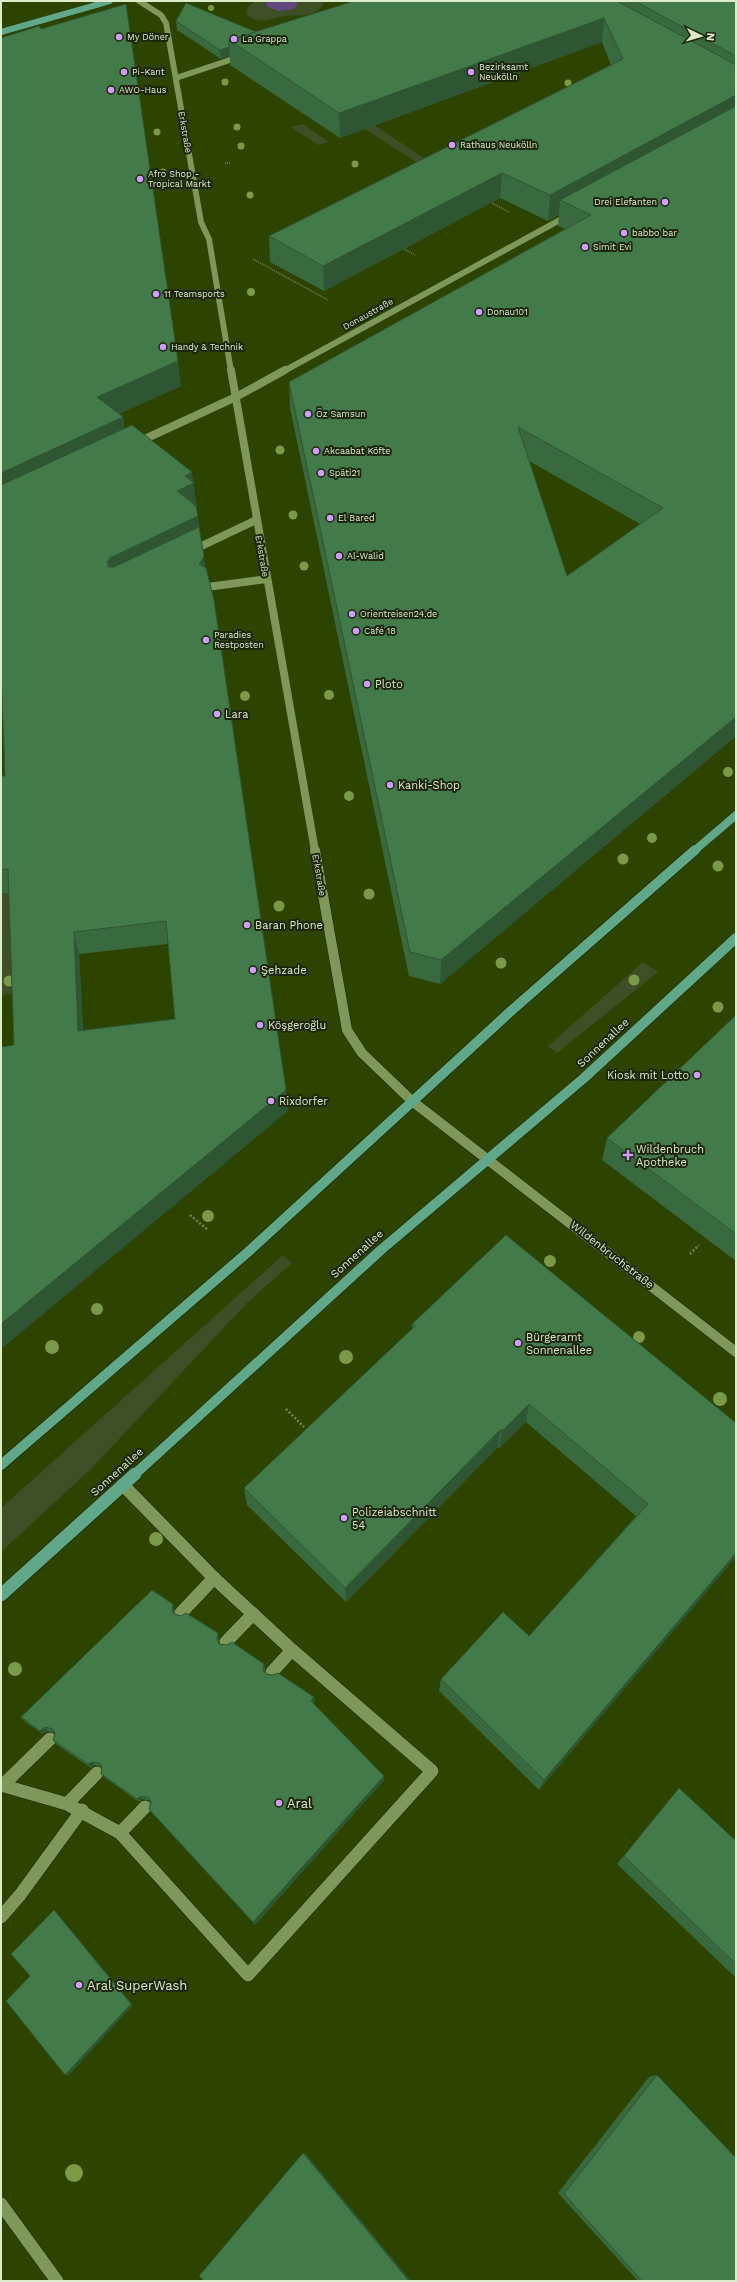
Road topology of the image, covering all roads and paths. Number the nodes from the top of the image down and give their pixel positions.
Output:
1 (110, 1) edge
2 (139, 1) edge
3 (1, 32) edge
4 (246, 55) edge
5 (176, 78) junction
6 (225, 163) dead end
7 (230, 163) dead end
8 (492, 203) edge
9 (574, 212) edge
10 (512, 213) edge
11 (404, 249) edge
12 (415, 255) edge
13 (253, 259) dead end
14 (328, 300) edge
15 (236, 397) junction
16 (128, 447) edge
17 (256, 520) junction
18 (187, 553) edge
19 (267, 579) junction
20 (207, 587) edge
21 (736, 815) edge
22 (736, 938) edge
23 (297, 1024) dead end
24 (288, 1025) dead end
25 (412, 1100) junction
26 (488, 1159) junction
27 (190, 1214) dead end
28 (208, 1230) dead end
29 (699, 1245) dead end
30 (690, 1254) dead end
31 (736, 1352) edge
32 (286, 1409) dead end
33 (304, 1427) dead end
34 (1, 1465) edge
35 (123, 1484) junction
36 (214, 1578) junction
37 (1, 1595) edge
38 (181, 1613) dead end
39 (253, 1614) junction
40 (226, 1642) dead end
41 (292, 1650) junction
42 (272, 1672) dead end
43 (50, 1740) edge
44 (97, 1773) edge
45 (2, 1785) edge
46 (67, 1804) junction
47 (145, 1806) edge
48 (82, 1810) junction
49 (120, 1833) junction
50 (1, 1917) edge
51 (1, 2204) edge
52 (57, 2281) edge

1 - 3 main road
2 - 5 street, Erkstraße
4 - 5 street
5 - 15 street, Erkstraße
6 - 7 path
8 - 10 path
9 - 15 street, Donaustraße
11 - 12 path
13 - 14 path
15 - 16 street, Donaustraße
15 - 17 street, Erkstraße
17 - 18 street
17 - 19 street, Erkstraße
19 - 20 street
19 - 25 street, Erkstraße
21 - 25 main road
22 - 26 main road, Sonnenallee
23 - 24 path
25 - 26 street, Erkstraße
25 - 34 main road
26 - 31 street, Wildenbruchstraße
26 - 35 main road, Sonnenallee
27 - 28 path
29 - 30 path
32 - 33 path
35 - 36 street
35 - 37 main road, Sonnenallee
36 - 38 street
36 - 39 street
39 - 40 street
39 - 41 street
41 - 42 street
41 - 49 street
43 - 45 street
44 - 46 street
45 - 46 street
46 - 48 street
47 - 49 street
48 - 49 street
48 - 50 street
51 - 52 street

